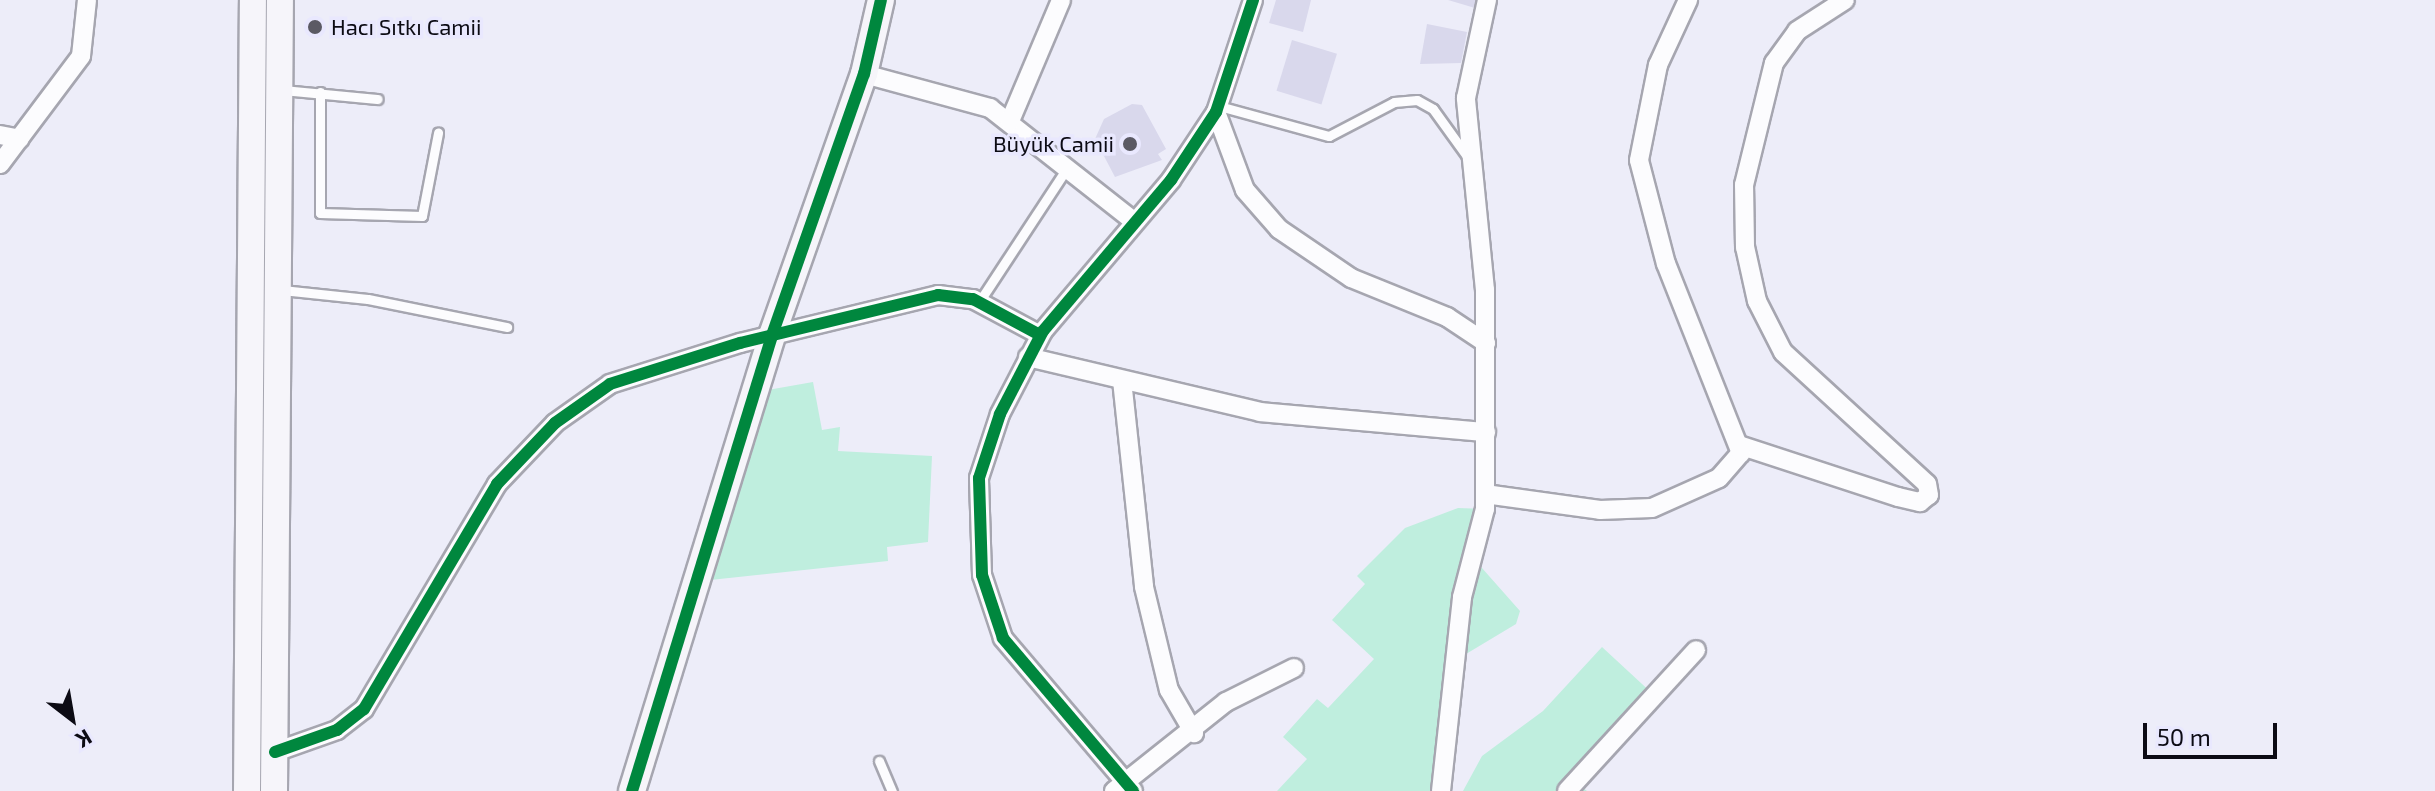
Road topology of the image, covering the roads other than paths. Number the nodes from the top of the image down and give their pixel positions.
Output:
1 (87, 0) edge
2 (253, 0) edge
3 (280, 0) edge
4 (881, 0) edge
5 (1061, 0) edge
6 (1253, 0) edge
7 (1487, 0) edge
8 (1688, 0) edge
9 (1845, 0) edge
10 (864, 74) junction
11 (278, 90) junction
12 (320, 92) junction
13 (378, 99) dead end
14 (1217, 109) junction
15 (1010, 121) junction
16 (438, 133) dead end
17 (0, 135) edge
18 (20, 139) junction
19 (1469, 159) junction
20 (0, 164) edge
21 (1067, 168) junction
22 (1135, 222) junction
23 (278, 290) junction
24 (979, 302) junction
25 (507, 327) dead end
26 (772, 335) junction
27 (1040, 335) junction
28 (1486, 343) junction
29 (1028, 357) junction
30 (1122, 380) junction
31 (1486, 432) junction
32 (1742, 446) junction
33 (1485, 494) junction
34 (1696, 650) dead end
35 (1294, 668) dead end
36 (1194, 733) junction
37 (275, 752) junction
38 (879, 761) dead end
39 (1125, 788) edge
40 (247, 791) edge
41 (274, 791) edge
42 (632, 791) edge
43 (892, 791) edge
44 (1441, 791) edge
45 (1567, 791) edge

1 - 18 street
2 - 40 main road
3 - 11 main road
4 - 10 main road
5 - 15 street
6 - 14 street
7 - 19 street
8 - 32 street
9 - 32 street
10 - 15 street
10 - 26 main road
11 - 12 lane
11 - 23 main road
12 - 13 lane
12 - 16 lane
14 - 19 lane
14 - 22 street
14 - 28 street
15 - 21 street
17 - 18 street
18 - 20 street
19 - 28 street
21 - 22 street
21 - 24 lane
22 - 27 street
23 - 25 lane
23 - 37 main road
24 - 26 street
24 - 27 street
26 - 37 street
26 - 42 main road
27 - 29 street
28 - 31 street
29 - 30 street
29 - 39 street
30 - 31 street
30 - 36 street
31 - 33 street
32 - 33 street
33 - 44 street
34 - 45 street
35 - 36 street
36 - 39 street
37 - 41 main road
38 - 43 lane

